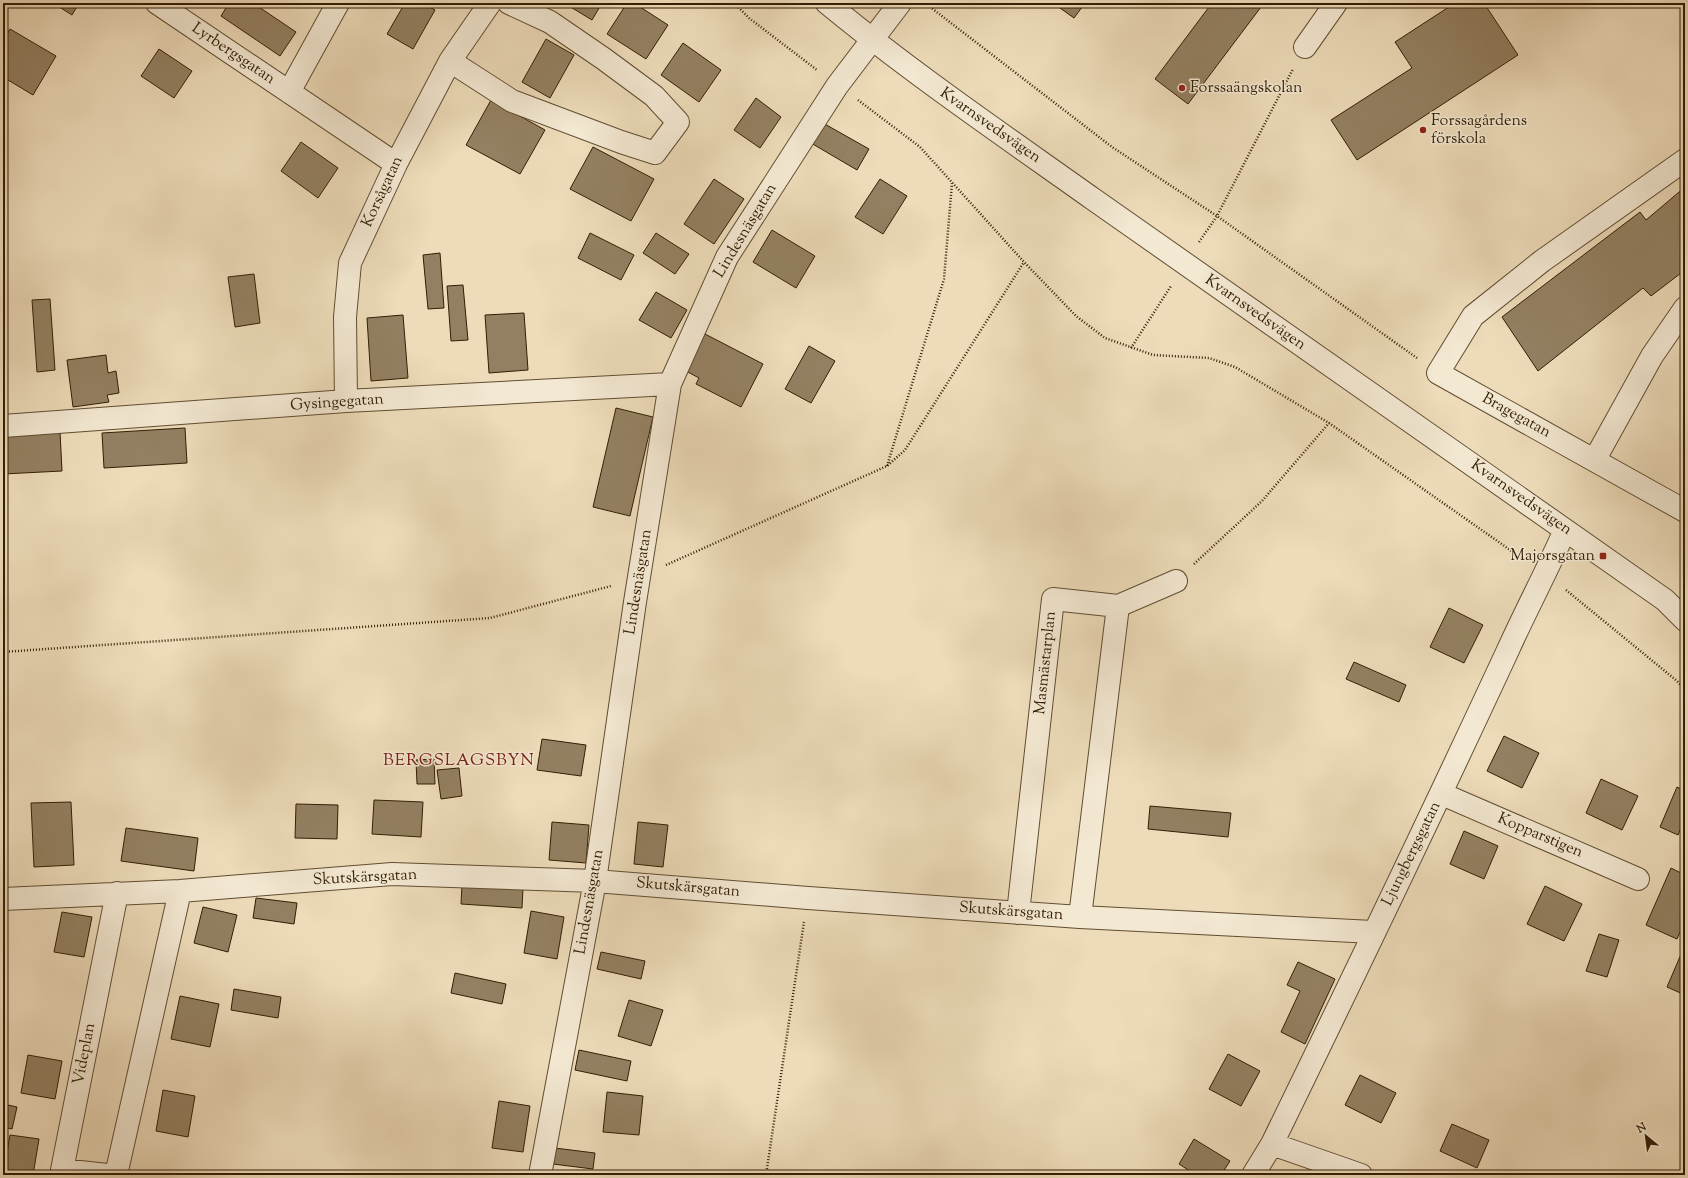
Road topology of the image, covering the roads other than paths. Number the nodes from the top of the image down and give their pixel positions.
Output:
1 (157, 3) edge
2 (338, 3) edge
3 (490, 3) edge
4 (509, 3) edge
5 (827, 3) edge
6 (900, 3) edge
7 (1336, 3) edge
8 (872, 40) junction
9 (1305, 47) road end
10 (450, 61) junction
11 (289, 92) junction
12 (1685, 160) edge
13 (396, 164) junction
14 (1685, 308) edge
15 (670, 384) junction
16 (346, 402) junction
17 (3, 426) edge
18 (1595, 459) junction
19 (1685, 511) edge
20 (1565, 530) junction
21 (1176, 581) road end
22 (1118, 606) junction
23 (1685, 620) edge
24 (1442, 794) junction
25 (1638, 878) dead end
26 (595, 881) junction
27 (180, 891) junction
28 (117, 893) junction
29 (3, 899) edge
30 (1018, 913) junction
31 (1080, 917) junction
32 (1373, 932) junction
33 (1272, 1144) junction
34 (108, 1175) edge
35 (116, 1175) edge
36 (540, 1175) edge
37 (1253, 1175) edge
38 (1360, 1175) edge

1 - 11 street, Lyrbergsgatan
2 - 11 street, Lyrbergsgatan
3 - 10 street, Korsågatan
4 - 10 street
5 - 8 street, Kvarnsvedsvägen
6 - 8 street, Lindesnäsgatan
7 - 9 street
8 - 15 street, Lindesnäsgatan
8 - 20 street, Kvarnsvedsvägen
10 - 13 street, Korsågatan
11 - 13 street, Lyrbergsgatan
12 - 18 street, Bragegatan
13 - 16 street, Korsågatan
14 - 18 street
15 - 16 street, Gysingegatan
15 - 26 street, Lindesnäsgatan
16 - 17 street, Gysingegatan
18 - 19 street, Bragegatan
20 - 23 street, Kvarnsvedsvägen
20 - 24 street, Ljungbergsgatan
21 - 22 street
22 - 30 street, Masmästarplan
22 - 31 street
24 - 25 street, Kopparstigen
24 - 32 street, Ljungbergsgatan
26 - 27 street, Skutskärsgatan
26 - 30 street, Skutskärsgatan
26 - 36 street, Lindesnäsgatan
27 - 28 street, Skutskärsgatan
27 - 35 street
28 - 29 street, Skutskärsgatan
28 - 34 street, Videplan
30 - 31 street, Skutskärsgatan
31 - 32 street, Skutskärsgatan
32 - 33 street, Ljungbergsgatan
33 - 37 street, Ljungbergsgatan
33 - 38 street

